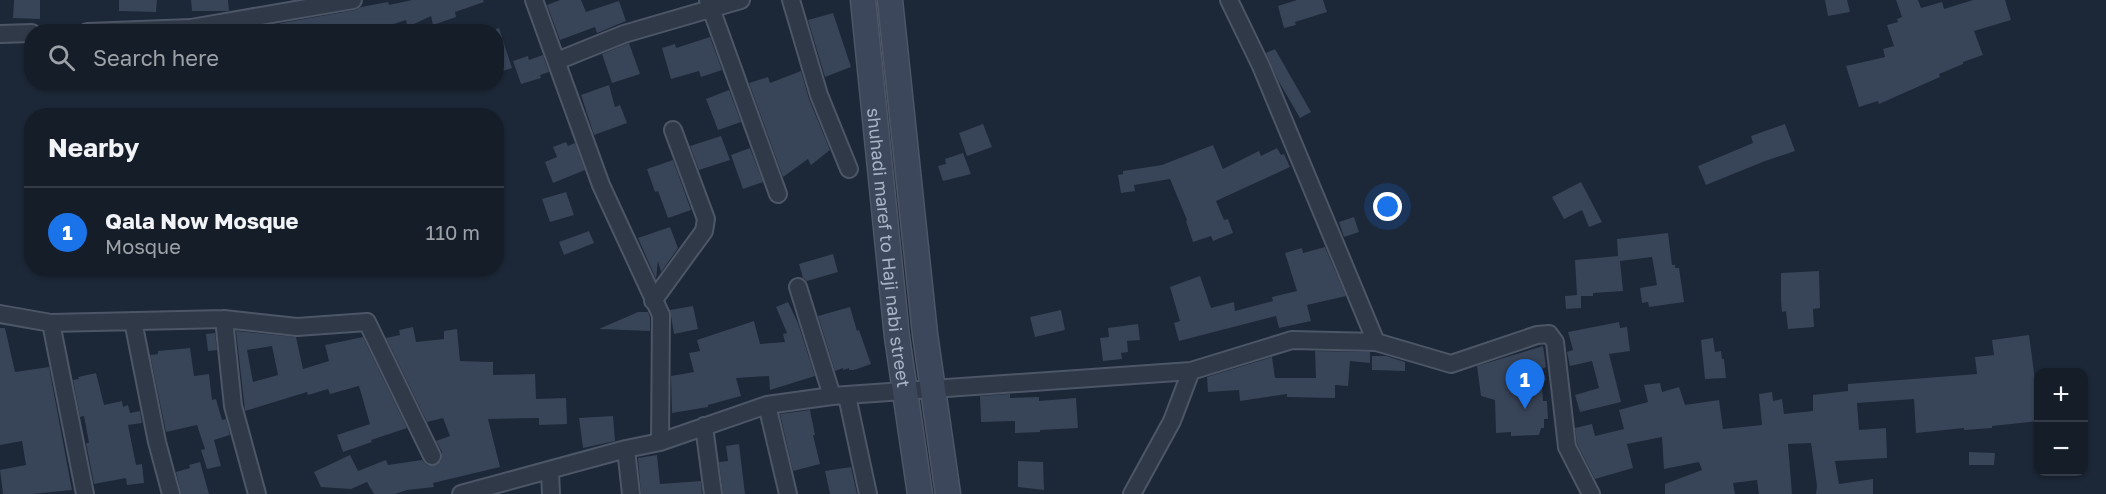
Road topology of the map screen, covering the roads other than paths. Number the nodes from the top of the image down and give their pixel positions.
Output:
1 (353, 0) edge
2 (534, 0) edge
3 (741, 0) edge
4 (791, 0) edge
5 (862, 0) edge
6 (890, 0) edge
7 (1229, 0) edge
8 (710, 4) edge
9 (214, 24) edge
10 (24, 33) edge
11 (0, 34) edge
12 (557, 61) junction
13 (673, 130) dead end
14 (849, 169) dead end
15 (778, 194) dead end
16 (798, 287) dead end
17 (653, 301) junction
18 (0, 314) edge
19 (224, 319) junction
20 (133, 321) junction
21 (51, 323) junction
22 (1376, 342) junction
23 (1191, 371) junction
24 (933, 391) junction
25 (905, 392) junction
26 (839, 396) junction
27 (767, 405) junction
28 (704, 426) junction
29 (660, 442) junction
30 (626, 449) junction
31 (432, 456) dead end
32 (549, 471) junction
33 (85, 494) edge
34 (171, 494) edge
35 (257, 494) edge
36 (461, 494) edge
37 (551, 494) edge
38 (631, 494) edge
39 (713, 494) edge
40 (788, 494) edge
41 (868, 494) edge
42 (920, 494) edge
43 (948, 494) edge
44 (1132, 494) edge
45 (1591, 494) edge

1 - 9 street
2 - 12 street
3 - 8 street
4 - 14 street
5 - 25 main road, shuhadi maref to Haji nabi street
6 - 24 main road
7 - 22 street
8 - 12 street
8 - 15 street
10 - 11 street
12 - 17 street
13 - 17 street
16 - 26 street
17 - 29 street
18 - 21 street
19 - 20 street
19 - 31 street
19 - 35 street
20 - 21 street
20 - 34 street
21 - 33 street
22 - 23 street
22 - 45 street
23 - 24 street
23 - 44 street
24 - 25 street
24 - 43 main road
25 - 26 street
25 - 42 main road, shuhadi maref to Haji nabi street
26 - 27 street
26 - 41 street
27 - 28 street
27 - 40 street
28 - 29 street
28 - 39 street
29 - 30 street
30 - 32 street
30 - 38 street
32 - 36 street
32 - 37 street

